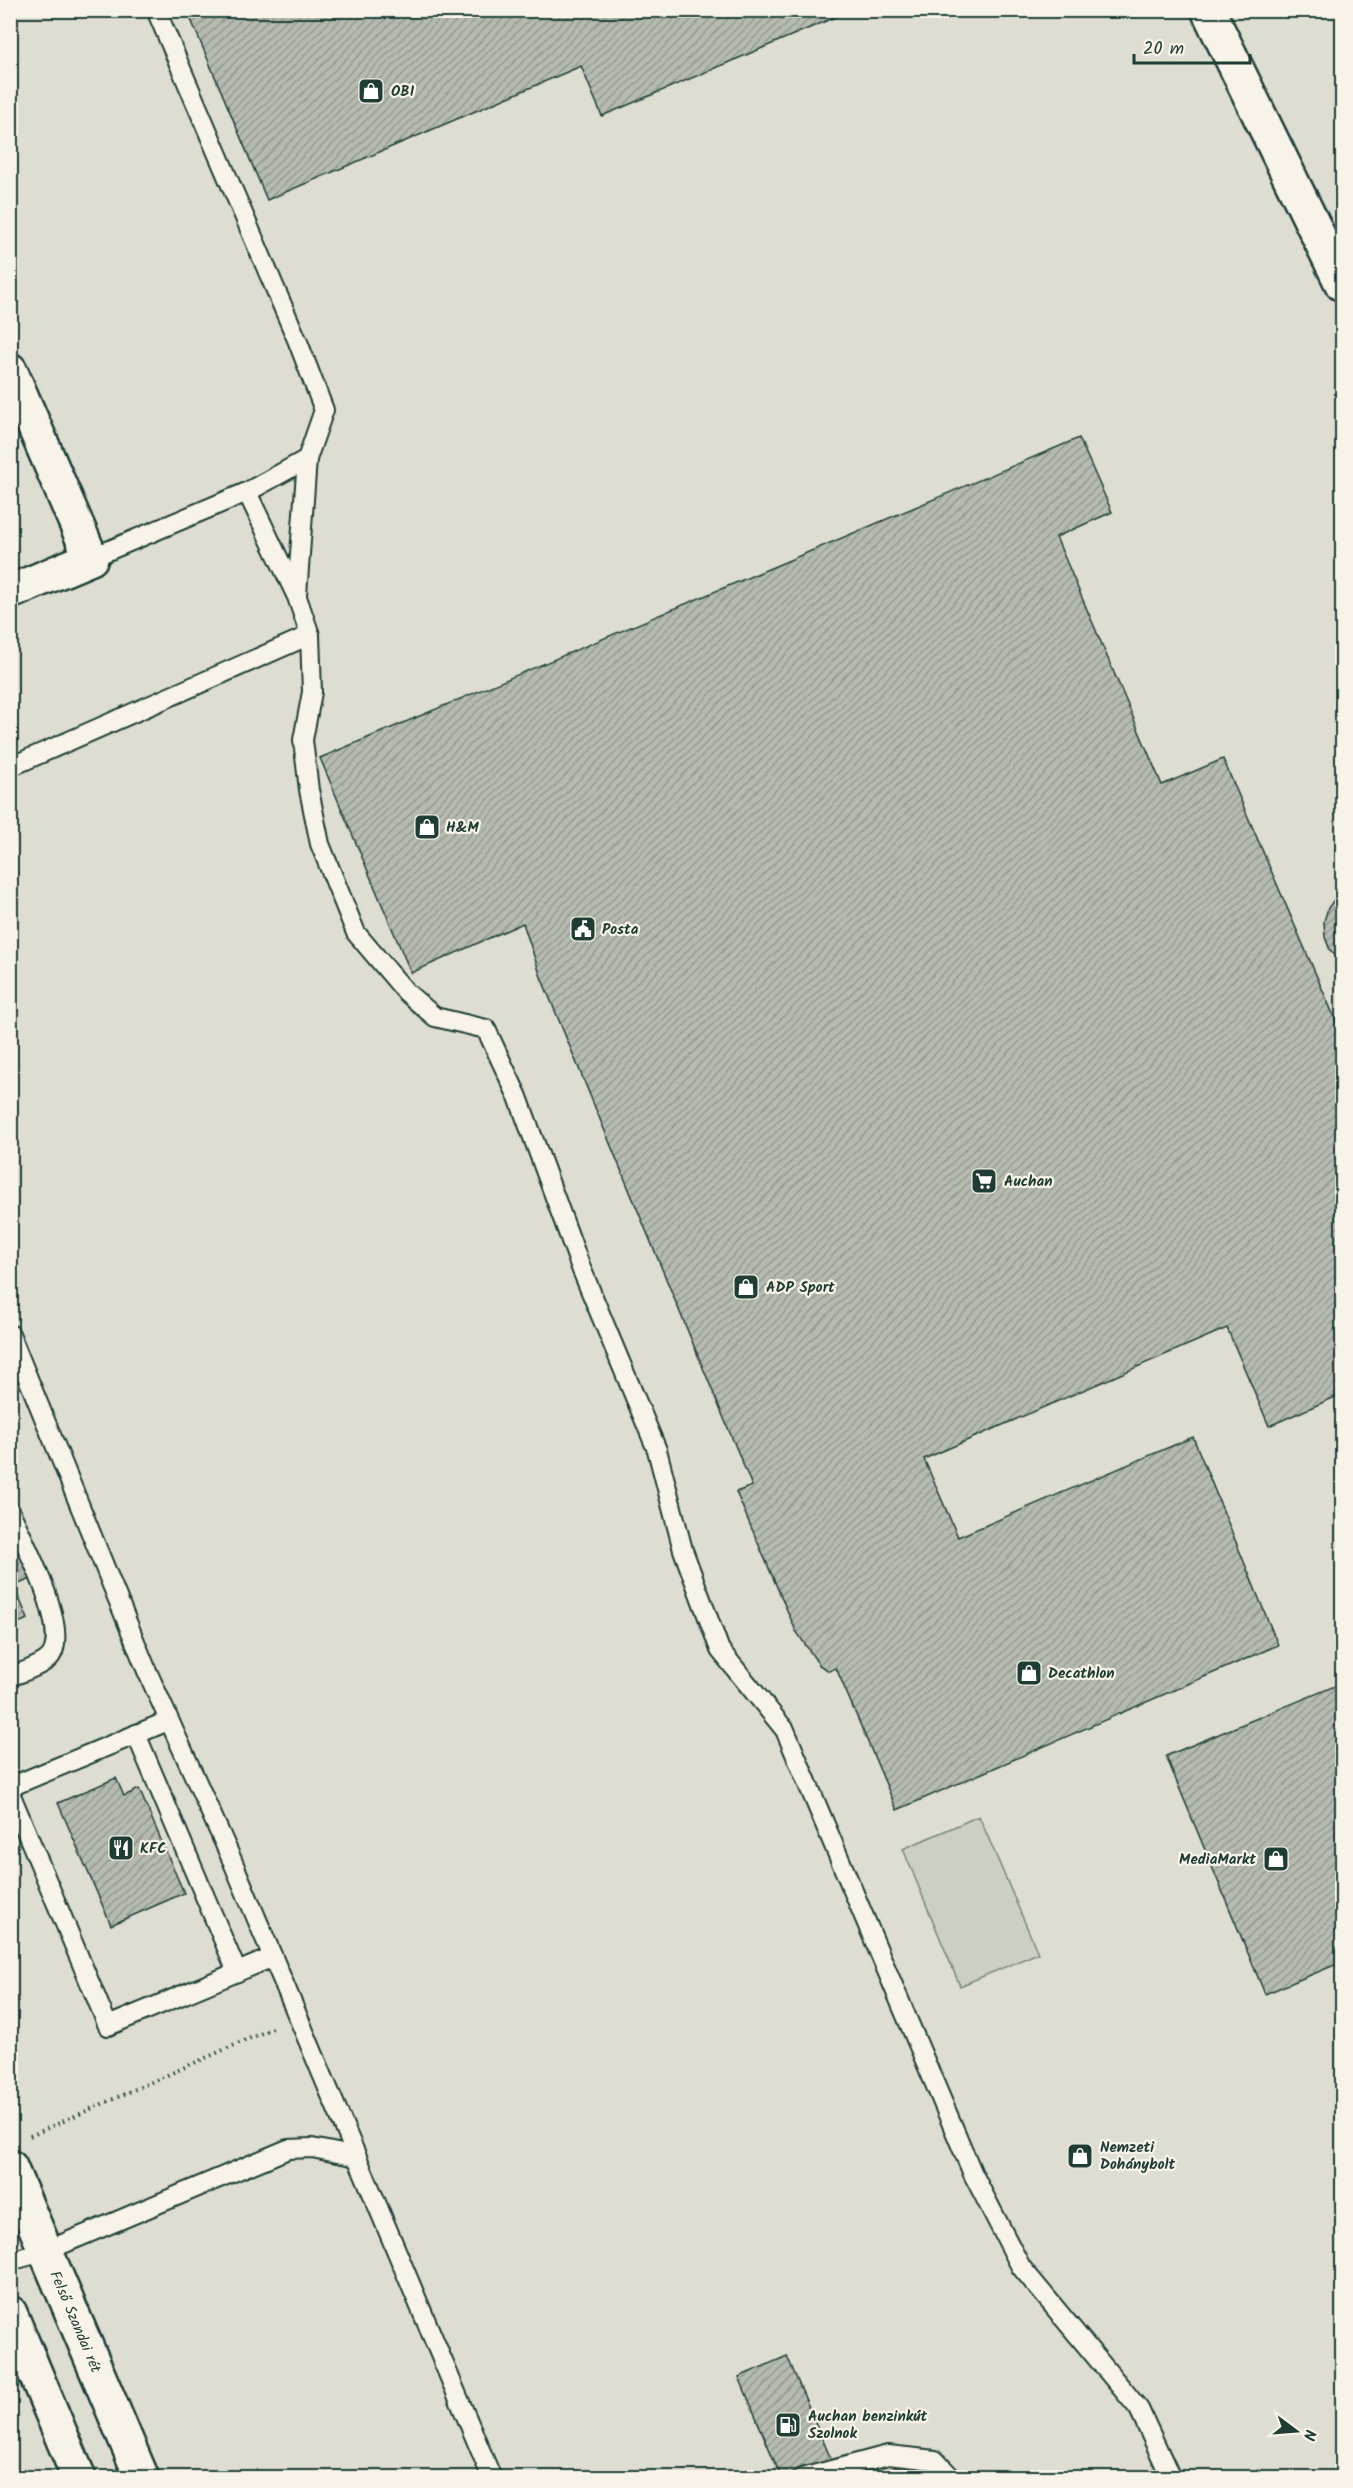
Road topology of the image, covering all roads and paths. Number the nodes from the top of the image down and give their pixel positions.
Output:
1 (156, 10) edge
2 (1208, 10) edge
3 (1342, 285) edge
4 (10, 370) edge
5 (307, 459) junction
6 (247, 492) junction
7 (91, 558) junction
8 (10, 592) edge
9 (297, 597) junction
10 (310, 635) junction
11 (10, 767) edge
12 (10, 1334) edge
13 (10, 1511) edge
14 (10, 1677) edge
15 (168, 1721) junction
16 (136, 1734) junction
17 (10, 1787) edge
18 (10, 1793) edge
19 (273, 1957) junction
20 (237, 1972) junction
21 (298, 2017) junction
22 (16, 2153) edge
23 (357, 2157) junction
24 (46, 2251) junction
25 (10, 2261) edge
26 (10, 2313) edge
27 (80, 2478) edge
28 (142, 2478) edge
29 (492, 2478) edge
30 (802, 2478) edge
31 (952, 2478) edge
32 (1171, 2478) edge

1 - 5 lane
2 - 3 street
4 - 7 street
5 - 6 lane
5 - 9 lane
6 - 7 lane
6 - 9 lane
7 - 8 street
9 - 10 lane
10 - 11 lane
10 - 32 lane
12 - 15 lane
13 - 14 lane
15 - 16 lane
15 - 19 lane
16 - 17 lane
16 - 20 lane
18 - 20 lane
19 - 20 lane
19 - 21 lane
21 - 22 path
21 - 23 lane
22 - 24 street, Felső Szandai rét
23 - 24 lane
23 - 29 lane
24 - 25 lane
24 - 28 street, Felső Szandai rét
26 - 27 street
30 - 31 lane

